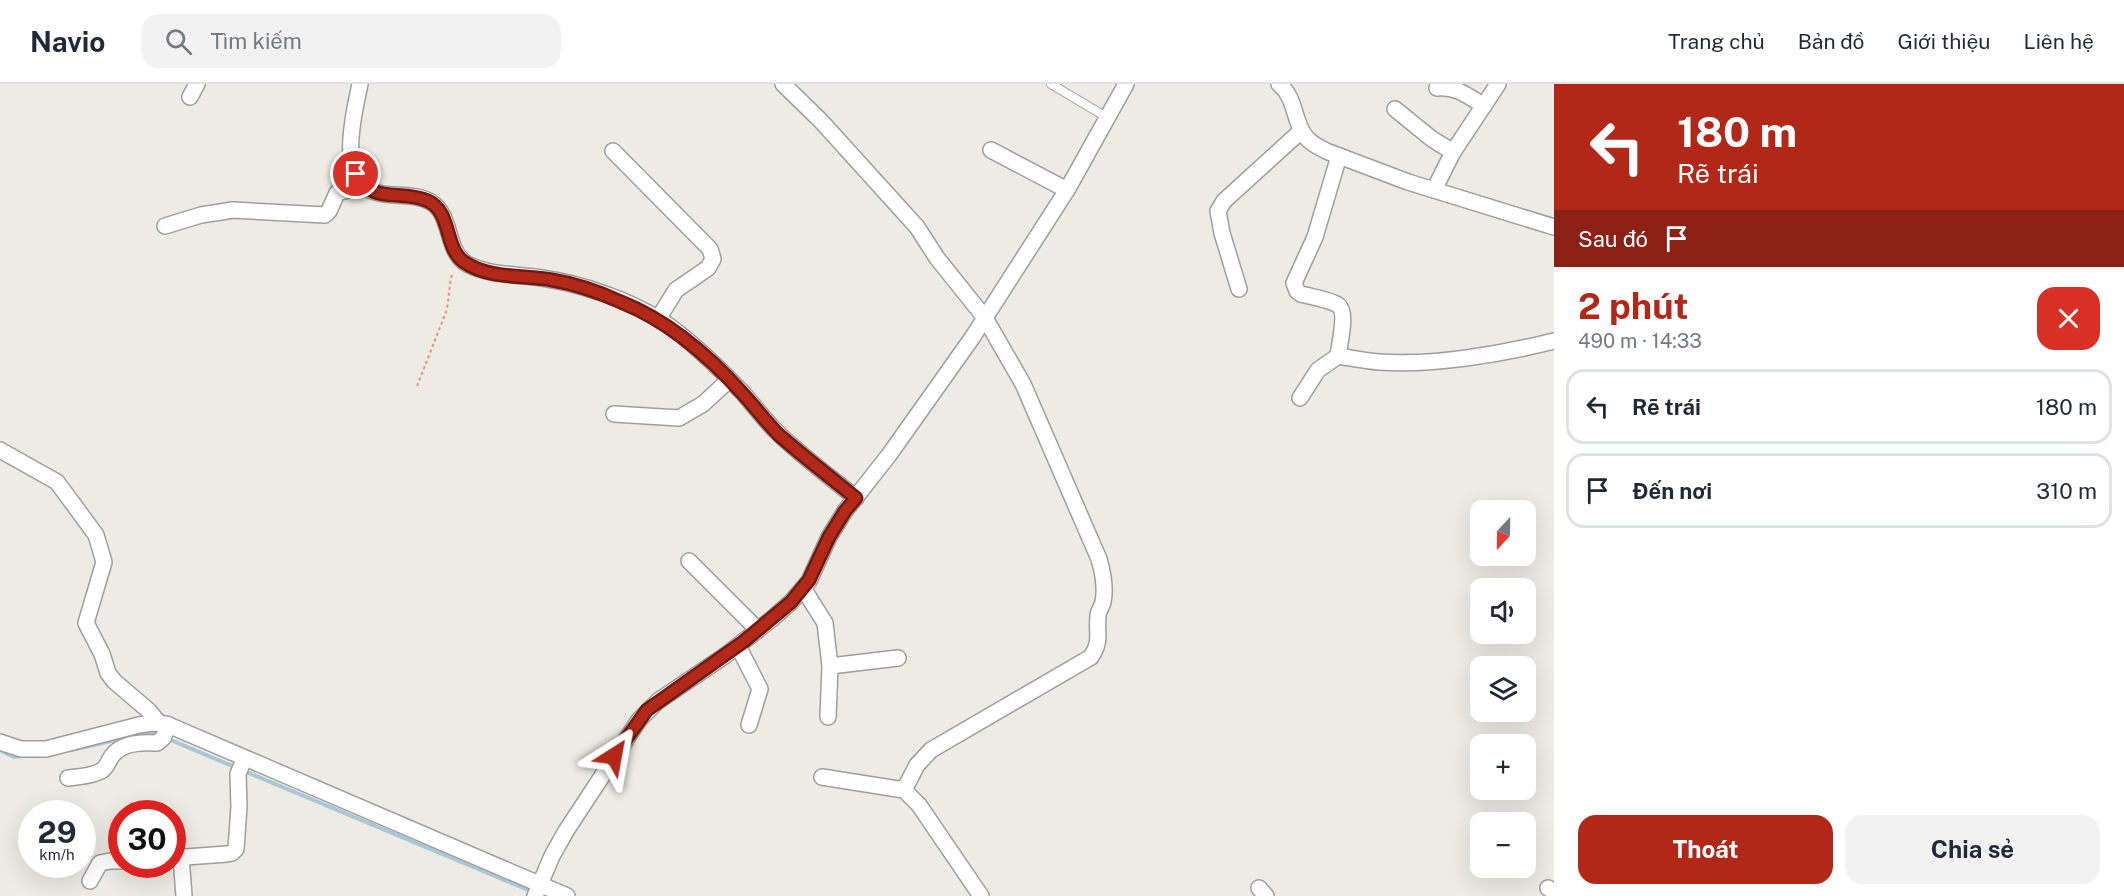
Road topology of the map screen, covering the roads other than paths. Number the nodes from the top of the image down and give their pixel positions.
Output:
1 (360, 84) edge
2 (783, 84) edge
3 (1051, 84) edge
4 (1126, 84) edge
5 (1498, 84) edge
6 (1285, 86) edge
7 (1437, 88) dead end
8 (1484, 106) junction
9 (1395, 109) dead end
10 (1108, 118) junction
11 (1301, 131) junction
12 (991, 150) dead end
13 (613, 151) dead end
14 (1453, 152) junction
15 (1339, 156) junction
16 (363, 186) junction
17 (1067, 190) junction
18 (1434, 190) junction
19 (165, 226) dead end
20 (1554, 227) edge
21 (1239, 289) dead end
22 (985, 318) junction
23 (658, 319) junction
24 (1554, 341) edge
25 (1338, 356) junction
26 (729, 380) junction
27 (1300, 398) dead end
28 (614, 414) dead end
29 (0, 450) edge
30 (856, 498) junction
31 (689, 561) dead end
32 (803, 588) junction
33 (758, 630) junction
34 (738, 646) junction
35 (898, 658) dead end
36 (830, 666) junction
37 (828, 717) dead end
38 (749, 725) dead end
39 (164, 729) junction
40 (0, 742) edge
41 (244, 759) junction
42 (822, 777) dead end
43 (68, 778) dead end
44 (903, 790) junction
45 (186, 857) edge
46 (108, 861) edge
47 (181, 878) edge
48 (90, 881) dead end
49 (538, 890) edge
50 (184, 896) edge
51 (567, 896) edge
52 (981, 896) edge

1 - 16 street
2 - 22 street
3 - 10 lane
4 - 10 street
5 - 8 street
6 - 11 street
7 - 8 street
8 - 14 street
9 - 14 street
10 - 17 street
11 - 15 street
11 - 21 street
12 - 17 street
13 - 23 street
14 - 18 street
15 - 18 street
15 - 25 street
16 - 19 street
16 - 23 street
17 - 22 street
18 - 20 street
22 - 30 street
22 - 44 street
23 - 26 street
24 - 25 street
25 - 27 street
26 - 28 street
26 - 30 street
29 - 39 street
30 - 32 street
31 - 33 street
32 - 33 street
32 - 36 street
33 - 34 street
34 - 38 street
34 - 49 street
35 - 36 street
36 - 37 street
39 - 40 street
39 - 41 street
39 - 43 street
41 - 45 street
41 - 49 street
42 - 44 street
44 - 52 street
46 - 48 street
47 - 50 street
49 - 51 street

